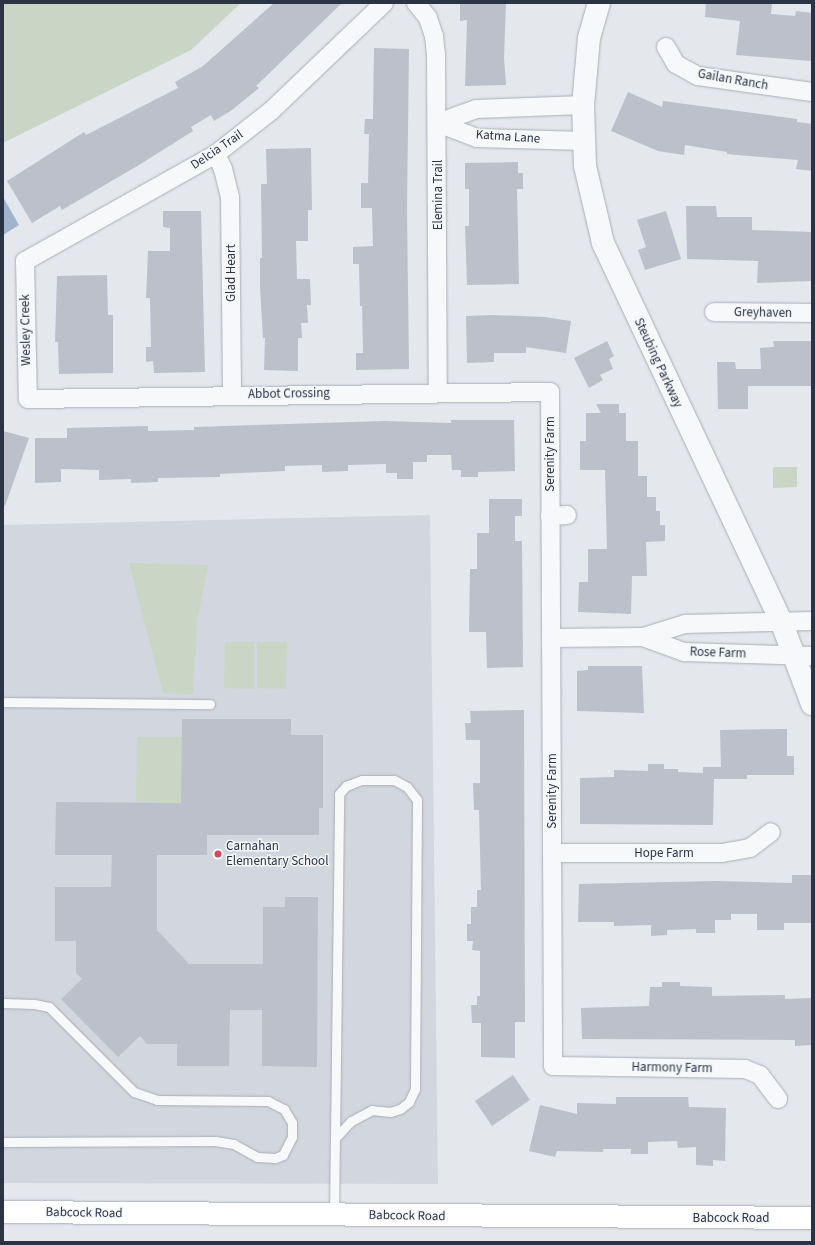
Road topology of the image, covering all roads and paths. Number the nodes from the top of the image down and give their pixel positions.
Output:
1 (384, 3) edge
2 (416, 3) edge
3 (599, 3) edge
4 (666, 47) dead end
5 (812, 92) edge
6 (583, 105) junction
7 (438, 123) junction
8 (584, 141) junction
9 (216, 154) junction
10 (25, 261) joint
11 (714, 312) dead end
12 (812, 313) edge
13 (438, 392) junction
14 (550, 392) joint
15 (232, 395) junction
16 (28, 399) joint
17 (781, 621) junction
18 (812, 622) edge
19 (643, 637) junction
20 (551, 638) junction
21 (804, 656) edge
22 (3, 702) edge
23 (210, 704) dead end
24 (812, 704) edge
25 (771, 832) dead end
26 (552, 853) junction
27 (3, 1003) edge
28 (553, 1066) joint
29 (778, 1099) dead end
30 (334, 1138) junction
31 (3, 1142) edge
32 (3, 1212) edge
33 (334, 1215) junction
34 (812, 1218) edge

1 - 9 street, Delcia Trail
2 - 7 street, Elemina Trail
3 - 6 street, Steubing Parkway
4 - 5 street, Gailan Ranch
6 - 7 street, Katma Lane
6 - 8 street, Steubing Parkway
7 - 8 street, Katma Lane
7 - 13 street, Elemina Trail
8 - 17 street, Steubing Parkway
9 - 10 street, Delcia Trail
9 - 15 street, Glad Heart
10 - 16 street, Wesley Creek
11 - 12 street, Greyhaven
13 - 14 street, Abbot Crossing
13 - 15 street, Abbot Crossing
14 - 20 street, Serenity Farm
15 - 16 street, Abbot Crossing
17 - 18 street, Rose Farm
17 - 19 street, Rose Farm
17 - 21 street, Steubing Parkway
19 - 20 street, Rose Farm
19 - 21 street, Rose Farm
20 - 26 street, Serenity Farm
21 - 24 street, Steubing Parkway
22 - 23 lane
25 - 26 street, Hope Farm
26 - 28 street, Serenity Farm
27 - 31 lane
28 - 29 street, Harmony Farm
30 - 30 lane
30 - 33 lane
32 - 33 main road, Babcock Road
33 - 34 main road, Babcock Road

